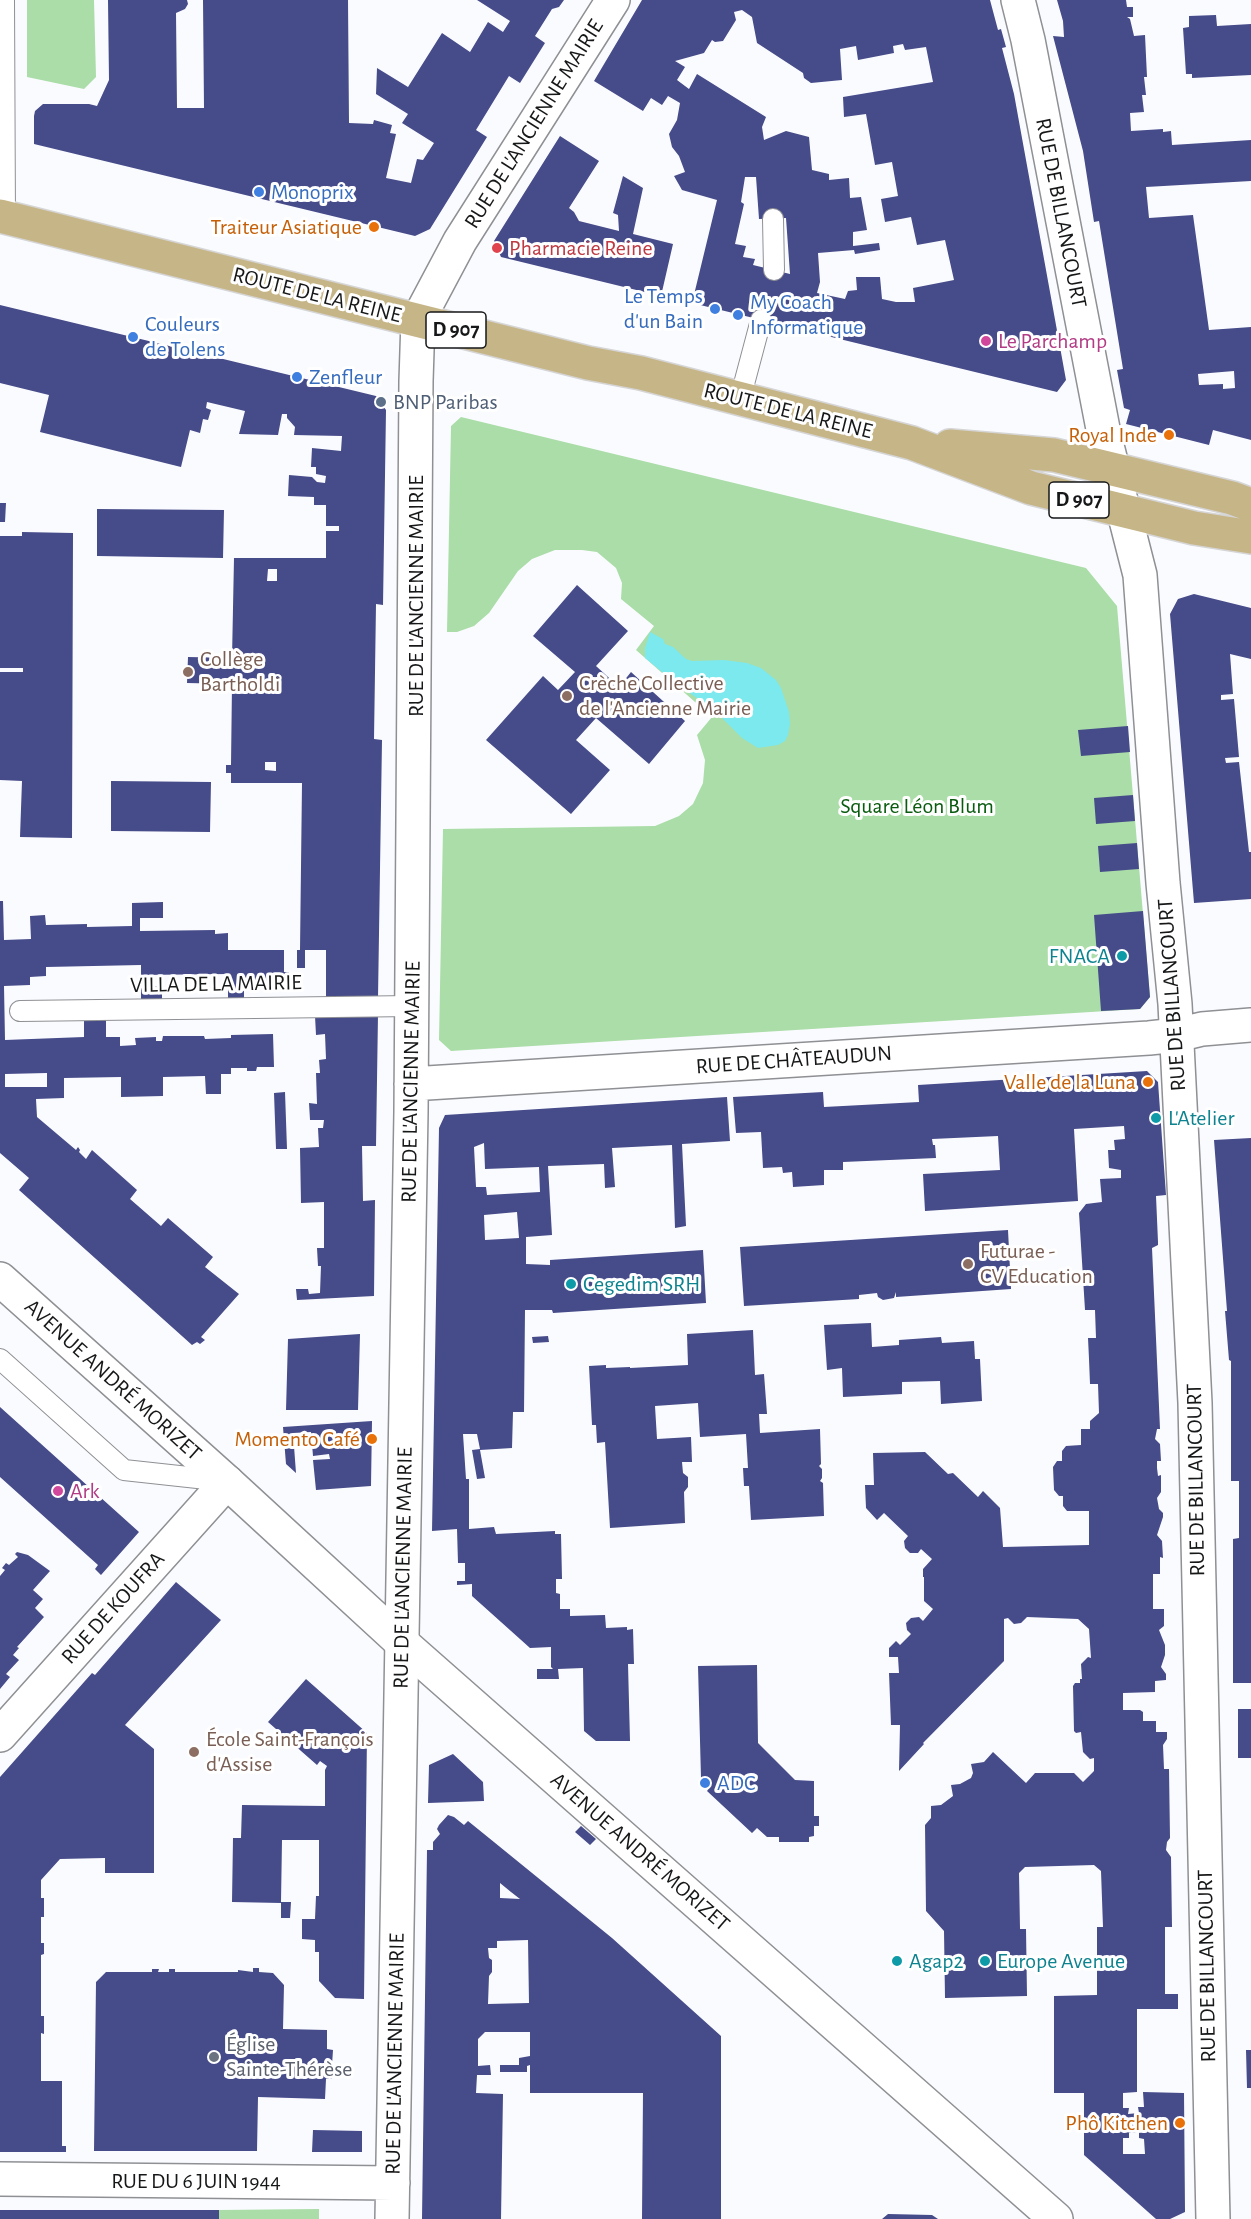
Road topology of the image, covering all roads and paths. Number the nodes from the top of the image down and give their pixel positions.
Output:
1 (4, 0) edge
2 (613, 0) edge
3 (1018, 0) edge
4 (2, 217) edge
5 (772, 219) dead end
6 (774, 270) dead end
7 (418, 320) junction
8 (761, 320) dead end
9 (740, 399) junction
10 (912, 443) junction
11 (1114, 469) junction
12 (1251, 506) edge
13 (1125, 511) junction
14 (1251, 537) edge
15 (412, 1006) junction
16 (20, 1011) dead end
17 (1251, 1025) edge
18 (1177, 1035) junction
19 (411, 1084) junction
20 (0, 1279) edge
21 (0, 1359) edge
22 (227, 1482) junction
23 (401, 1641) junction
24 (0, 1735) edge
25 (0, 2180) edge
26 (393, 2183) junction
27 (392, 2219) edge
28 (1056, 2219) edge
29 (1213, 2219) edge

1 - 4 lane
2 - 7 street, RUE DE L'ANCIENNE MAIRIE
3 - 11 street, RUE DE BILLANCOURT
4 - 7 main road, ROUTE DE LA REINE / D 907
5 - 6 lane
7 - 9 main road, ROUTE DE LA REINE / D 907
7 - 15 street, RUE DE L'ANCIENNE MAIRIE
8 - 9 lane
9 - 10 main road, ROUTE DE LA REINE / D 907
10 - 11 main road, ROUTE DE LA REINE / D 907
10 - 13 main road, ROUTE DE LA REINE / D 907
11 - 12 main road, ROUTE DE LA REINE / D 907
11 - 13 street, RUE DE BILLANCOURT
13 - 14 main road, ROUTE DE LA REINE / D 907
13 - 18 street, RUE DE BILLANCOURT
15 - 16 lane, VILLA DE LA MAIRIE
15 - 19 street, RUE DE L'ANCIENNE MAIRIE
17 - 18 street, RUE DE CHÂTEAUDUN
18 - 19 street, RUE DE CHÂTEAUDUN
18 - 29 street, RUE DE BILLANCOURT
19 - 23 street, RUE DE L'ANCIENNE MAIRIE
20 - 22 street, AVENUE ANDRÉ MORIZET
21 - 22 lane, AVENUE ANDRÉ MORIZET
22 - 23 street, AVENUE ANDRÉ MORIZET
22 - 24 street, RUE DE KOUFRA
23 - 26 street, RUE DE L'ANCIENNE MAIRIE
23 - 28 street, AVENUE ANDRÉ MORIZET
25 - 26 street, RUE DU 6 JUIN 1944
26 - 27 street, RUE DE L'ANCIENNE MAIRIE

